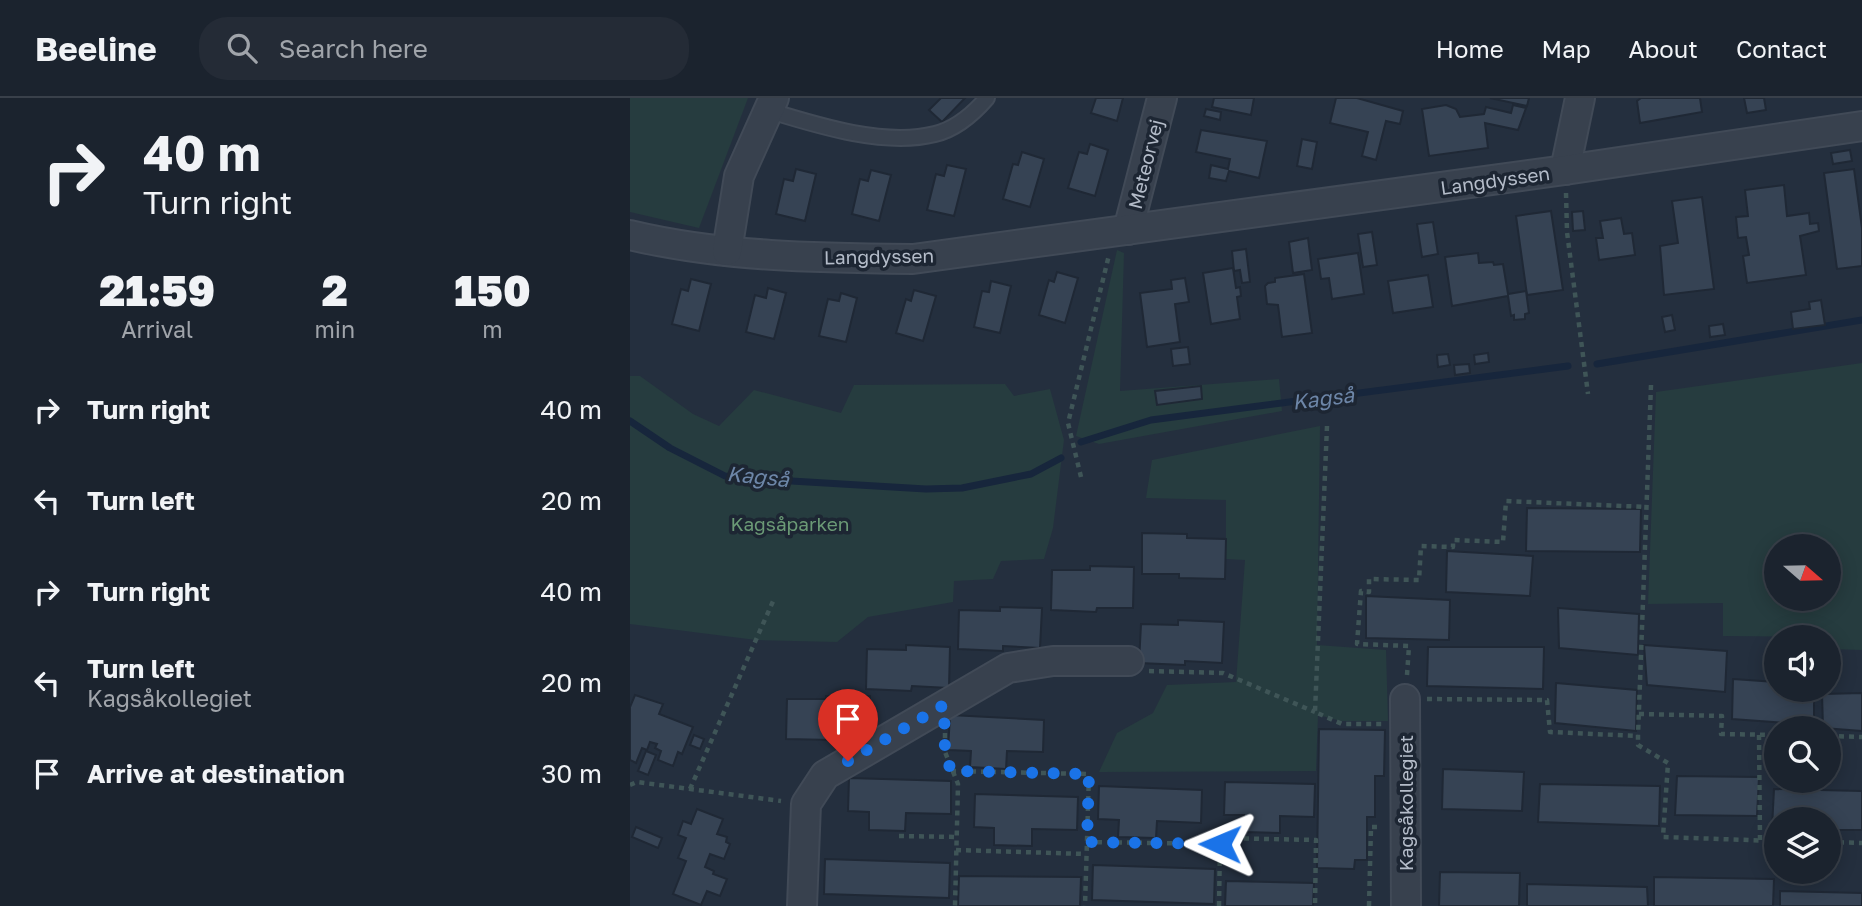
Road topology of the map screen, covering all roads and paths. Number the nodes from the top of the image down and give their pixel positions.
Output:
1 (987, 98) edge
2 (1162, 98) edge
3 (1580, 98) edge
4 (771, 104) edge
5 (1862, 126) edge
6 (1565, 170) junction
7 (1128, 230) junction
8 (630, 234) edge
9 (727, 251) junction
10 (1651, 385) dead end
11 (1588, 394) dead end
12 (1327, 426) dead end
13 (1082, 477) dead end
14 (1646, 507) junction
15 (775, 599) dead end
16 (1129, 661) joint
17 (1405, 699) junction
18 (944, 705) junction
19 (1315, 712) junction
20 (1639, 714) junction
21 (1759, 734) junction
22 (1764, 734) edge
23 (1638, 736) junction
24 (1841, 736) edge
25 (1862, 737) edge
26 (951, 771) junction
27 (630, 785) edge
28 (690, 789) junction
29 (806, 804) junction
30 (900, 836) dead end
31 (957, 837) junction
32 (1760, 840) junction
33 (1764, 840) edge
34 (1087, 842) junction
35 (1841, 842) edge
36 (1862, 842) edge
37 (1220, 844) junction
38 (956, 850) junction
39 (1086, 853) junction
40 (802, 906) edge
41 (955, 906) edge
42 (1085, 906) edge
43 (1219, 906) edge
44 (1315, 906) edge
45 (1406, 906) edge

1 - 4 lane
2 - 7 street, Meteorvej
3 - 6 street
4 - 9 street
5 - 6 street, Langdyssen
6 - 7 street, Langdyssen
6 - 11 path
7 - 9 street, Langdyssen
7 - 13 path
8 - 9 street, Langdyssen
10 - 14 path
12 - 19 path
14 - 17 path
14 - 20 path
15 - 28 path
16 - 18 street
16 - 19 path
17 - 19 path
17 - 23 path
17 - 45 street, Kagsåkollegiet
18 - 26 path
18 - 29 street
20 - 21 path
20 - 23 path
21 - 22 path
21 - 32 path
23 - 32 path
24 - 25 path
26 - 31 path
26 - 34 path
27 - 28 path
28 - 29 path
29 - 40 street
30 - 31 path
31 - 38 path
32 - 33 path
34 - 37 path
34 - 39 path
35 - 36 path
37 - 43 path
37 - 44 path
38 - 39 path
38 - 41 path
39 - 42 path

